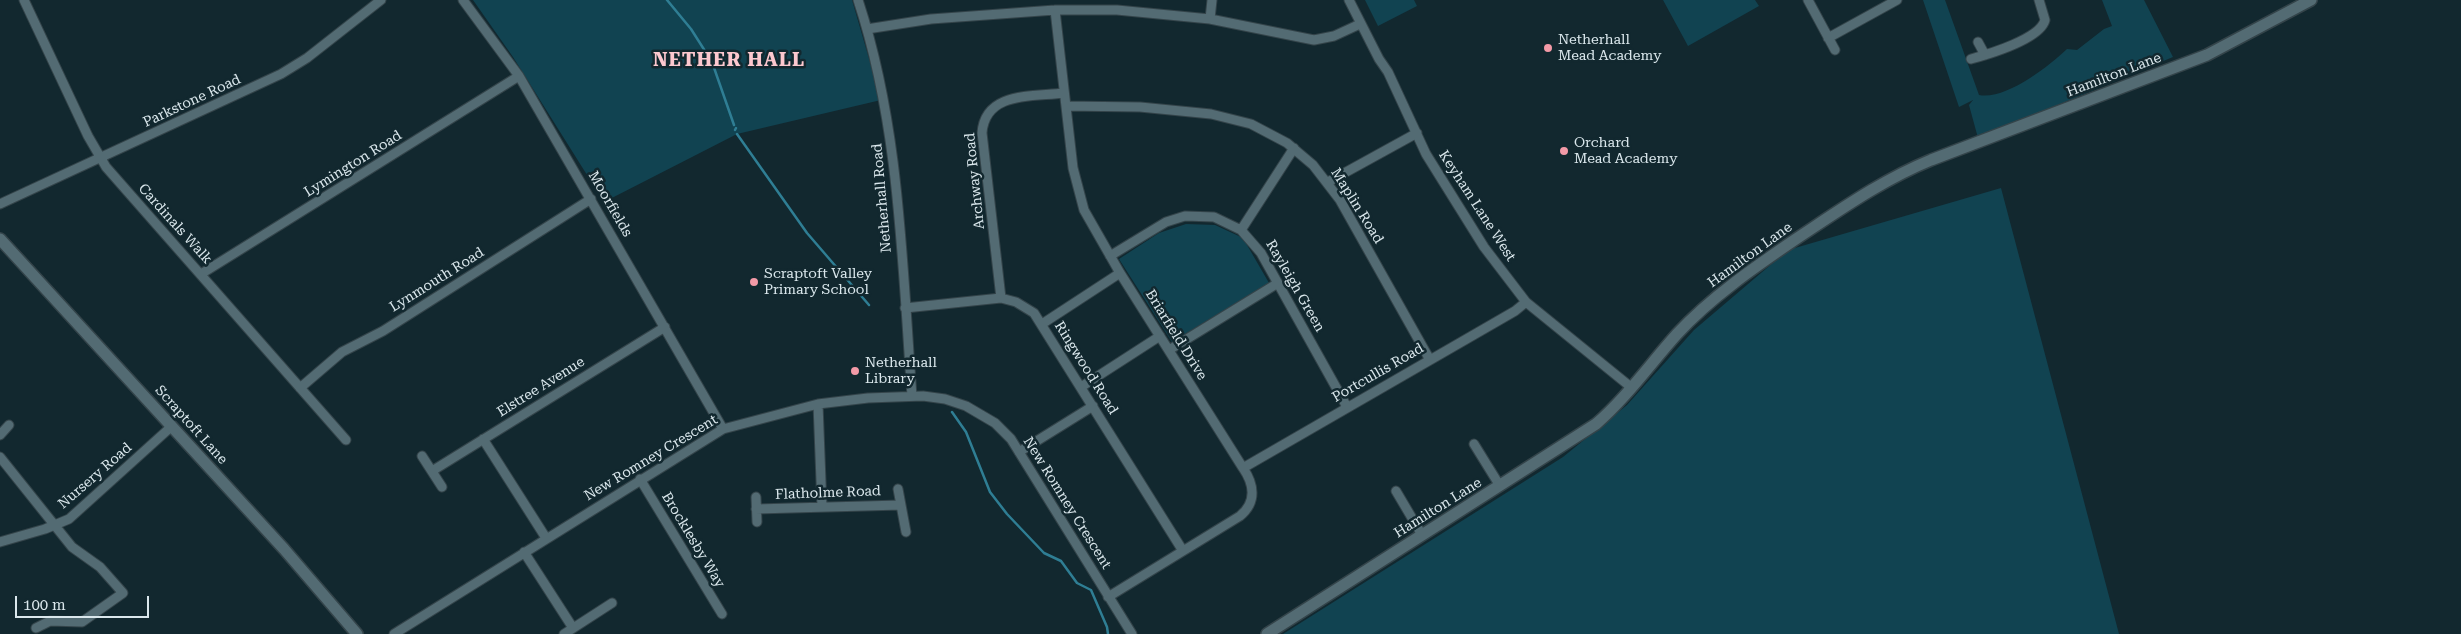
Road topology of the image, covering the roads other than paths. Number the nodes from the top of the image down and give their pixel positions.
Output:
1 (24, 0) edge
2 (381, 0) edge
3 (463, 0) edge
4 (858, 0) edge
5 (1030, 0) edge
6 (1212, 0) edge
7 (1349, 0) edge
8 (1808, 0) edge
9 (2039, 0) edge
10 (2311, 0) edge
11 (1894, 1) edge
12 (1032, 10) junction
13 (1055, 10) junction
14 (1210, 19) junction
15 (1360, 24) junction
16 (867, 29) junction
17 (1828, 38) junction
18 (1978, 42) dead end
19 (1835, 50) dead end
20 (1985, 55) junction
21 (1971, 59) dead end
22 (519, 76) junction
23 (1064, 93) junction
24 (1066, 106) junction
25 (1416, 133) junction
26 (1294, 148) junction
27 (100, 159) junction
28 (1328, 182) junction
29 (591, 199) junction
30 (0, 204) edge
31 (1241, 230) junction
32 (0, 239) edge
33 (1110, 256) junction
34 (1120, 273) junction
35 (201, 274) junction
36 (1278, 283) junction
37 (1001, 298) junction
38 (1526, 302) junction
39 (905, 308) junction
40 (1042, 324) junction
41 (665, 327) junction
42 (1160, 336) junction
43 (1168, 350) junction
44 (1430, 360) junction
45 (1081, 387) junction
46 (300, 388) junction
47 (1632, 388) junction
48 (912, 396) junction
49 (818, 404) junction
50 (1093, 406) junction
51 (1347, 407) junction
52 (9, 425) dead end
53 (172, 426) junction
54 (723, 429) junction
55 (0, 435) edge
56 (483, 439) junction
57 (346, 440) dead end
58 (1474, 444) dead end
59 (1019, 452) junction
60 (422, 456) dead end
61 (0, 457) edge
62 (1243, 468) junction
63 (432, 471) junction
64 (640, 479) junction
65 (1500, 486) junction
66 (442, 487) dead end
67 (898, 489) dead end
68 (1396, 490) dead end
69 (756, 497) dead end
70 (901, 505) junction
71 (822, 507) junction
72 (756, 509) junction
73 (757, 522) dead end
74 (56, 525) junction
75 (906, 532) dead end
76 (1422, 535) junction
77 (546, 538) junction
78 (0, 542) edge
79 (1183, 550) junction
80 (524, 552) junction
81 (1108, 597) junction
82 (612, 602) dead end
83 (722, 614) dead end
84 (36, 628) dead end
85 (573, 628) junction
86 (357, 634) edge
87 (394, 634) edge
88 (564, 634) edge
89 (1132, 634) edge
90 (1267, 634) edge

1 - 27 street, Cardinals Walk
2 - 27 street, Parkstone Road
3 - 22 street, Moorfields
4 - 16 street, Netherhall Road
5 - 12 street
6 - 14 street
7 - 15 street, Keyham Lane West
8 - 17 street
9 - 20 street
10 - 47 street, Hamilton Lane
11 - 17 street
12 - 13 street
12 - 16 street
13 - 14 street
13 - 23 street, Briarfield Drive
14 - 15 street
15 - 25 street, Keyham Lane West
16 - 39 street, Netherhall Road
17 - 19 street
18 - 20 street
20 - 21 street
22 - 29 street, Moorfields
22 - 35 street, Lymington Road
23 - 24 street, Briarfield Drive
23 - 37 street, Archway Road
24 - 26 street, Maplin Road
24 - 33 street, Briarfield Drive
25 - 28 street
25 - 38 street, Keyham Lane West
26 - 28 street, Maplin Road
26 - 31 street
27 - 30 street, Parkstone Road
27 - 35 street, Cardinals Walk
28 - 44 street, Maplin Road
29 - 41 street, Moorfields
29 - 46 street, Lynmouth Road
31 - 33 street, Rayleigh Green
31 - 36 street, Rayleigh Green
32 - 53 street, Scraptoft Lane
33 - 34 street, Briarfield Drive
34 - 40 street
34 - 42 street, Briarfield Drive
35 - 46 street, Cardinals Walk
36 - 43 street
36 - 51 street, Rayleigh Green
37 - 39 street, Ringwood Road
37 - 40 street, Ringwood Road
38 - 44 street, Portcullis Road
38 - 47 street, Keyham Lane West
39 - 48 street, Netherhall Road
40 - 45 street, Ringwood Road
41 - 54 street, Moorfields
41 - 56 street, Elstree Avenue
42 - 43 street, Briarfield Drive
42 - 45 street
43 - 62 street, Briarfield Drive
44 - 51 street, Portcullis Road
45 - 50 street, Ringwood Road
46 - 57 street, Cardinals Walk
47 - 65 street, Hamilton Lane
48 - 49 street, New Romney Crescent
48 - 59 street, New Romney Crescent
49 - 54 street, New Romney Crescent
49 - 71 street
50 - 59 street
50 - 79 street, Ringwood Road
51 - 62 street, Portcullis Road
52 - 55 street
53 - 74 street, Nursery Road
53 - 86 street, Scraptoft Lane
54 - 64 street, New Romney Crescent
56 - 63 street, Elstree Avenue
56 - 77 street
58 - 65 street
59 - 81 street, New Romney Crescent
60 - 63 street
61 - 74 street
62 - 79 street, Briarfield Drive
63 - 66 street
64 - 77 street, New Romney Crescent
64 - 83 street, Brocklesby Way
65 - 76 street, Hamilton Lane
67 - 70 street, Flatholme Road
68 - 76 street
69 - 72 street, Flatholme Road
70 - 71 street, Flatholme Road
70 - 75 street, Flatholme Road
71 - 72 street, Flatholme Road
72 - 73 street, Flatholme Road
74 - 78 street, Nursery Road
74 - 84 street
76 - 90 street, Hamilton Lane
77 - 80 street, New Romney Crescent
79 - 81 street, Briarfield Drive
80 - 85 street
80 - 87 street, New Romney Crescent
81 - 89 street, New Romney Crescent
82 - 85 street
85 - 88 street

